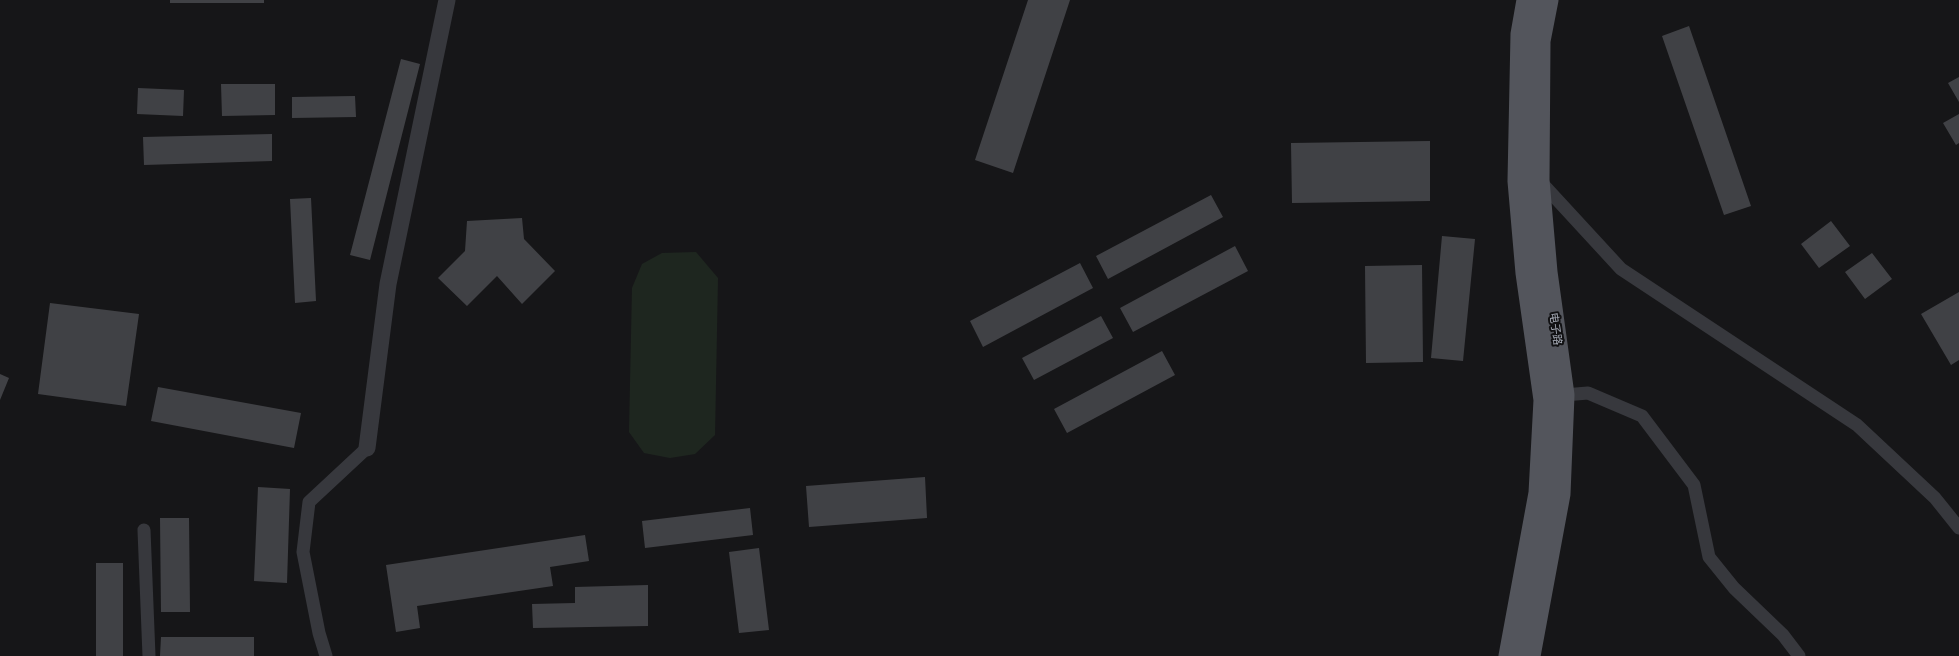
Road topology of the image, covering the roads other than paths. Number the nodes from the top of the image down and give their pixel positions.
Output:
1 (447, 0) edge
2 (1527, 0) edge
3 (1548, 0) edge
4 (1539, 180) junction
5 (1564, 395) junction
6 (367, 448) joint
7 (1959, 528) edge
8 (144, 530) dead end
9 (149, 656) edge
10 (326, 656) edge
11 (1508, 656) edge
12 (1530, 656) edge
13 (1799, 656) edge

1 - 6 street
2 - 11 main road, 电子路
3 - 4 main road, 电子路
4 - 5 main road, 电子路
4 - 7 street
5 - 12 main road, 电子路
5 - 13 street
6 - 10 street
8 - 9 street

